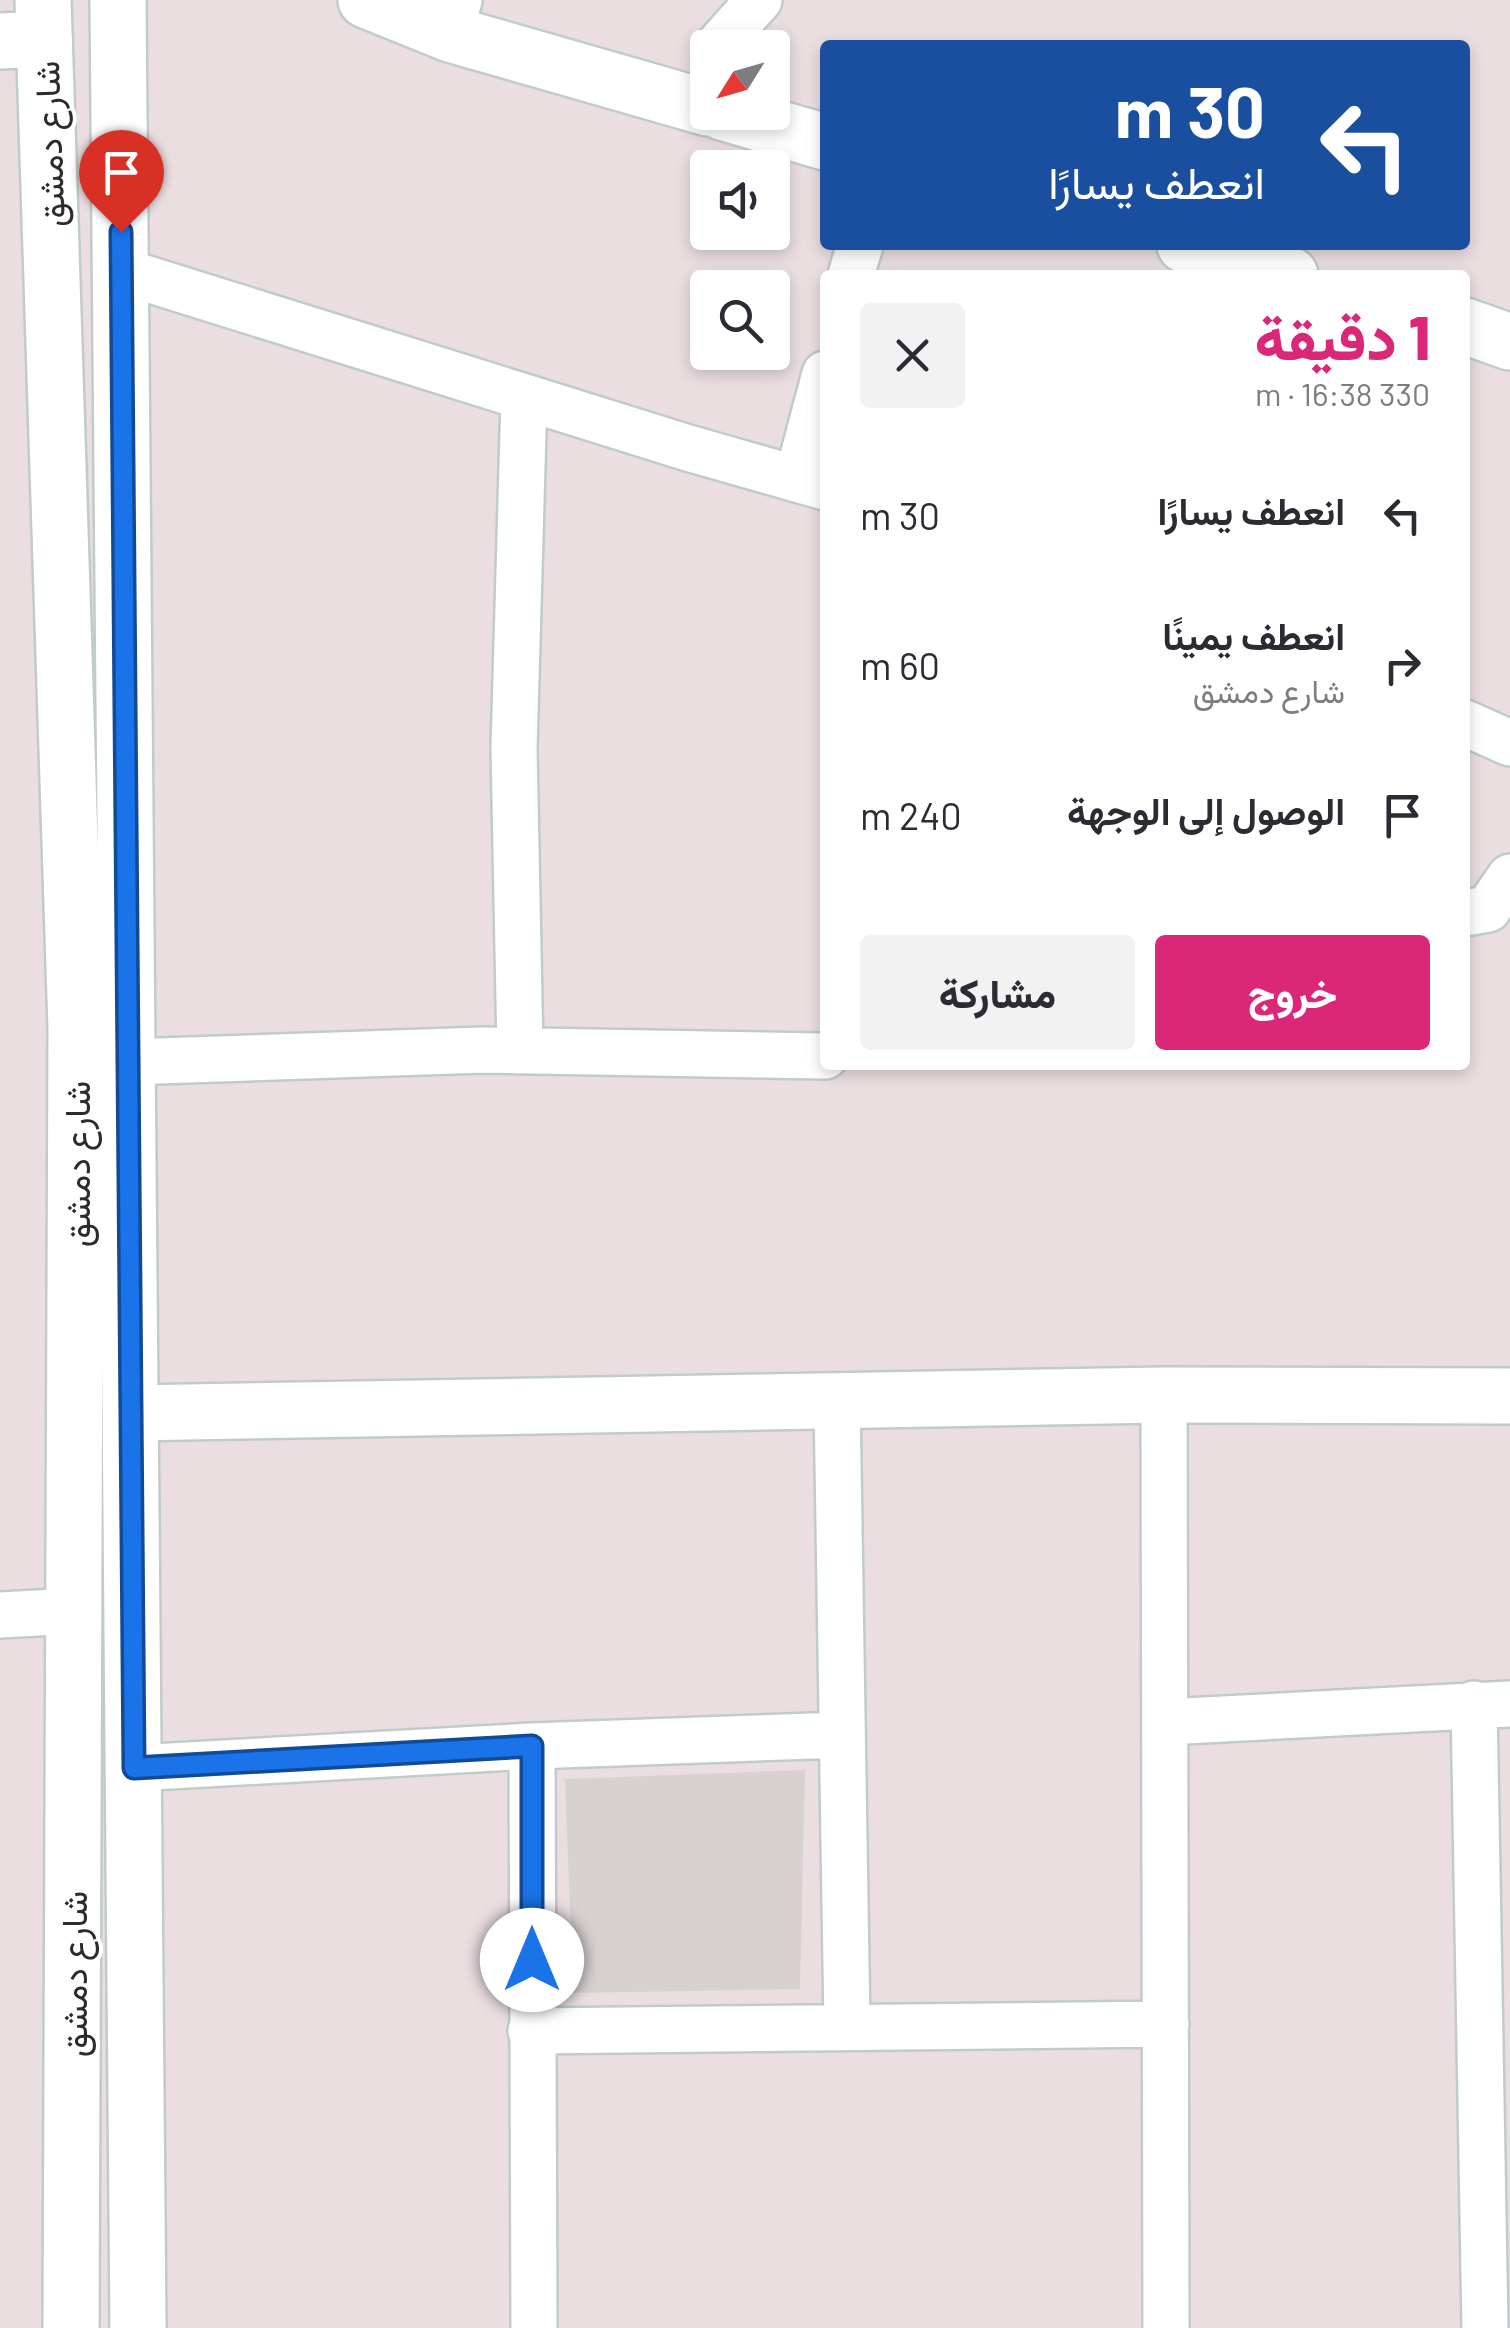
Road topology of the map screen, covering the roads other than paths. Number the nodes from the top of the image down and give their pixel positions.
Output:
1 (118, 0) edge
2 (366, 0) edge
3 (759, 0) edge
4 (455, 17) edge
5 (29, 27) edge
6 (732, 30) edge
7 (689, 103) edge
8 (784, 130) edge
9 (820, 141) edge
10 (1202, 250) edge
11 (122, 270) junction
12 (1272, 270) edge
13 (1470, 328) edge
14 (1510, 342) edge
15 (524, 396) junction
16 (820, 413) edge
17 (811, 483) edge
18 (1470, 725) edge
19 (1510, 743) edge
20 (69, 798) junction
21 (127, 798) junction
22 (1510, 877) edge
23 (1470, 913) edge
24 (520, 1051) junction
25 (820, 1056) edge
26 (129, 1062) junction
27 (1164, 1395) junction
28 (1510, 1396) edge
29 (837, 1400) junction
30 (131, 1413) junction
31 (74, 1611) junction
32 (0, 1614) edge
33 (1492, 1704) edge
34 (1165, 1722) junction
35 (842, 1735) junction
36 (532, 1746) junction
37 (134, 1768) junction
38 (1495, 2012) edge
39 (1166, 2024) junction
40 (847, 2027) junction
41 (532, 2031) junction
42 (1494, 2326) edge
43 (71, 2328) edge
44 (138, 2328) edge
45 (534, 2328) edge
46 (1166, 2328) edge

1 - 11 main road, شارع دمشق
2 - 4 main road
3 - 6 street
4 - 7 main road
5 - 20 main road, شارع دمشق
8 - 9 main road
10 - 12 main road
11 - 15 street
11 - 21 main road, شارع دمشق
13 - 14 main road
15 - 17 street
15 - 24 street
16 - 17 street
18 - 19 street
20 - 21 main road
20 - 31 main road, شارع دمشق
21 - 26 main road, شارع دمشق
22 - 23 street
24 - 25 street
24 - 26 street
26 - 30 main road, شارع دمشق
27 - 28 main road
27 - 29 main road
27 - 34 street
29 - 30 main road
29 - 35 street
30 - 37 main road, شارع دمشق
31 - 32 street
31 - 43 main road, شارع دمشق
33 - 34 street
33 - 38 street
34 - 39 street
35 - 36 street
35 - 40 street
36 - 37 street
36 - 41 street
37 - 44 main road, شارع دمشق
38 - 42 street
39 - 40 street
39 - 46 street
40 - 41 street
41 - 45 street

